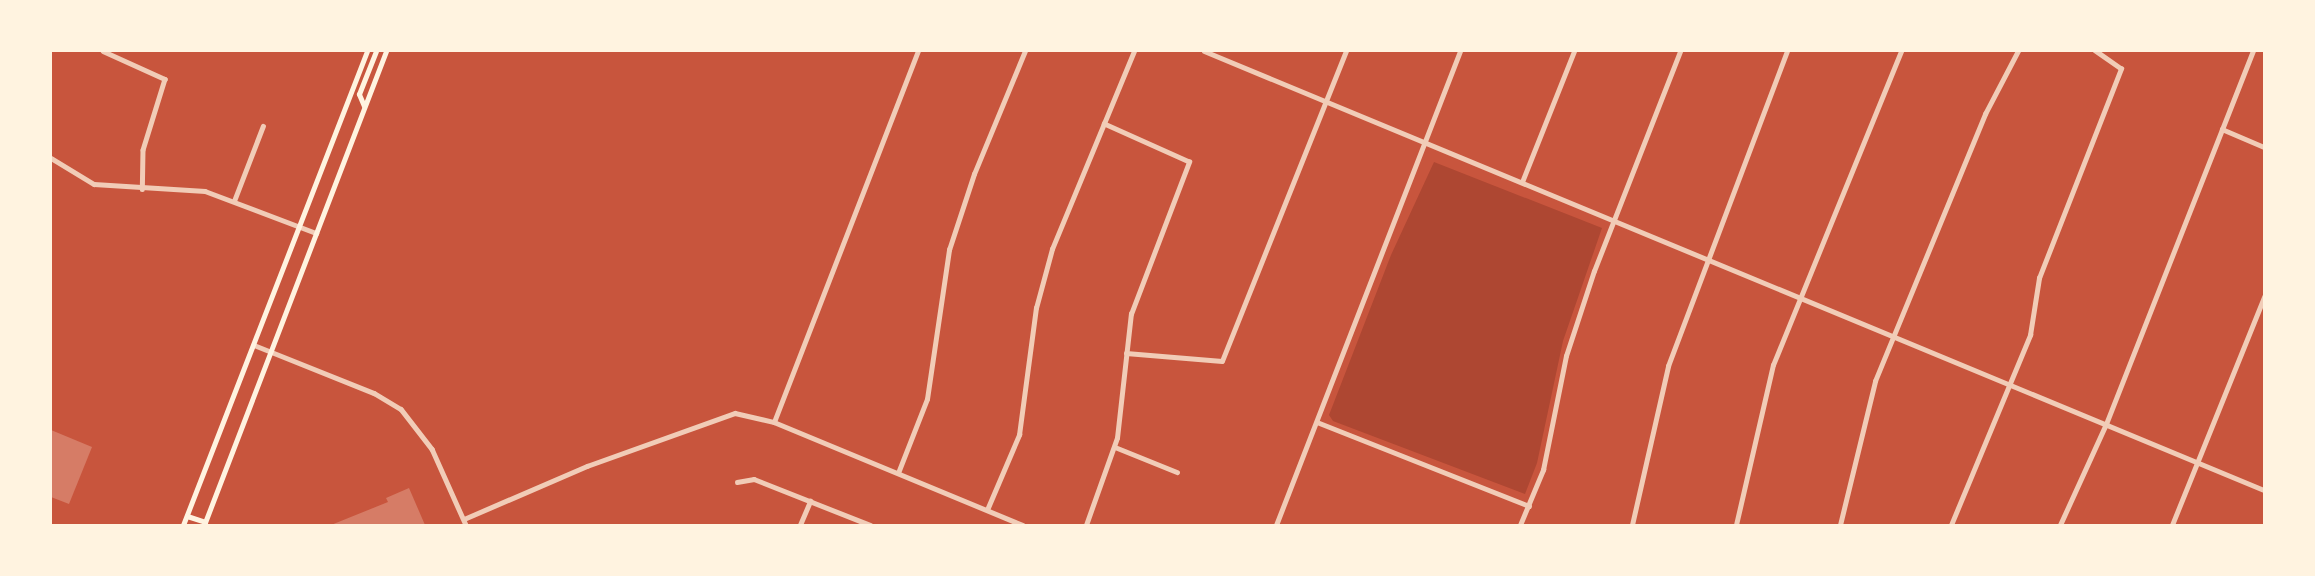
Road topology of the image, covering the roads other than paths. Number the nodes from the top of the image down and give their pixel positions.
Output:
1 (103, 51) edge
2 (367, 51) edge
3 (376, 51) edge
4 (386, 51) edge
5 (918, 51) edge
6 (1025, 51) edge
7 (1134, 51) edge
8 (1204, 51) edge
9 (1346, 51) edge
10 (1460, 51) edge
11 (1574, 51) edge
12 (1680, 51) edge
13 (1787, 51) edge
14 (1901, 51) edge
15 (2018, 51) edge
16 (2095, 51) edge
17 (2253, 51) edge
18 (1326, 102) junction
19 (365, 107) junction
20 (1104, 124) junction
21 (263, 126) dead end
22 (2222, 129) junction
23 (1424, 142) junction
24 (2264, 147) edge
25 (51, 158) edge
26 (1522, 182) junction
27 (142, 189) junction
28 (234, 201) junction
29 (1614, 221) junction
30 (300, 227) junction
31 (316, 233) junction
32 (1706, 259) junction
33 (2264, 297) edge
34 (1800, 298) junction
35 (1894, 337) junction
36 (254, 345) junction
37 (269, 353) junction
38 (1126, 353) junction
39 (2010, 385) junction
40 (775, 422) junction
41 (1317, 422) junction
42 (2106, 424) junction
43 (1115, 447) junction
44 (2200, 463) junction
45 (1177, 472) dead end
46 (898, 473) junction
47 (737, 482) dead end
48 (2264, 490) edge
49 (810, 501) junction
50 (1530, 506) junction
51 (987, 510) junction
52 (187, 516) junction
53 (464, 519) junction
54 (205, 524) edge
55 (183, 525) edge
56 (466, 525) edge
57 (800, 525) edge
58 (870, 525) edge
59 (1023, 525) edge
60 (1086, 525) edge
61 (1276, 525) edge
62 (1520, 525) edge
63 (1632, 525) edge
64 (1736, 525) edge
65 (1840, 525) edge
66 (1951, 525) edge
67 (2060, 525) edge
68 (2174, 525) edge

1 - 27 street
2 - 30 main road
3 - 19 main road
4 - 19 main road
5 - 40 street
6 - 46 street
7 - 20 street
8 - 18 street
9 - 18 street
10 - 23 street
11 - 26 street
12 - 29 street
13 - 32 street
14 - 34 street
15 - 35 street
16 - 39 street
17 - 22 street
18 - 23 street
18 - 38 street
19 - 31 main road
20 - 38 street
20 - 51 street
21 - 28 street
22 - 24 street
22 - 42 street
23 - 26 street
23 - 41 street
25 - 27 street
26 - 29 street
27 - 28 street
28 - 30 street
29 - 32 street
29 - 50 street
30 - 31 street
30 - 36 main road
31 - 37 main road
32 - 34 street
32 - 63 street
33 - 44 street
34 - 35 street
34 - 64 street
35 - 39 street
35 - 65 street
36 - 37 street
36 - 52 main road
37 - 53 street
37 - 54 main road
38 - 43 street
39 - 42 street
39 - 66 street
40 - 46 street
40 - 53 street
41 - 50 street
41 - 61 street
42 - 44 street
42 - 67 street
43 - 45 street
43 - 60 street
44 - 48 street
44 - 68 street
46 - 51 street
47 - 49 street
49 - 57 street
49 - 58 street
50 - 62 street
51 - 59 street
52 - 54 main road
52 - 55 main road
53 - 56 street

